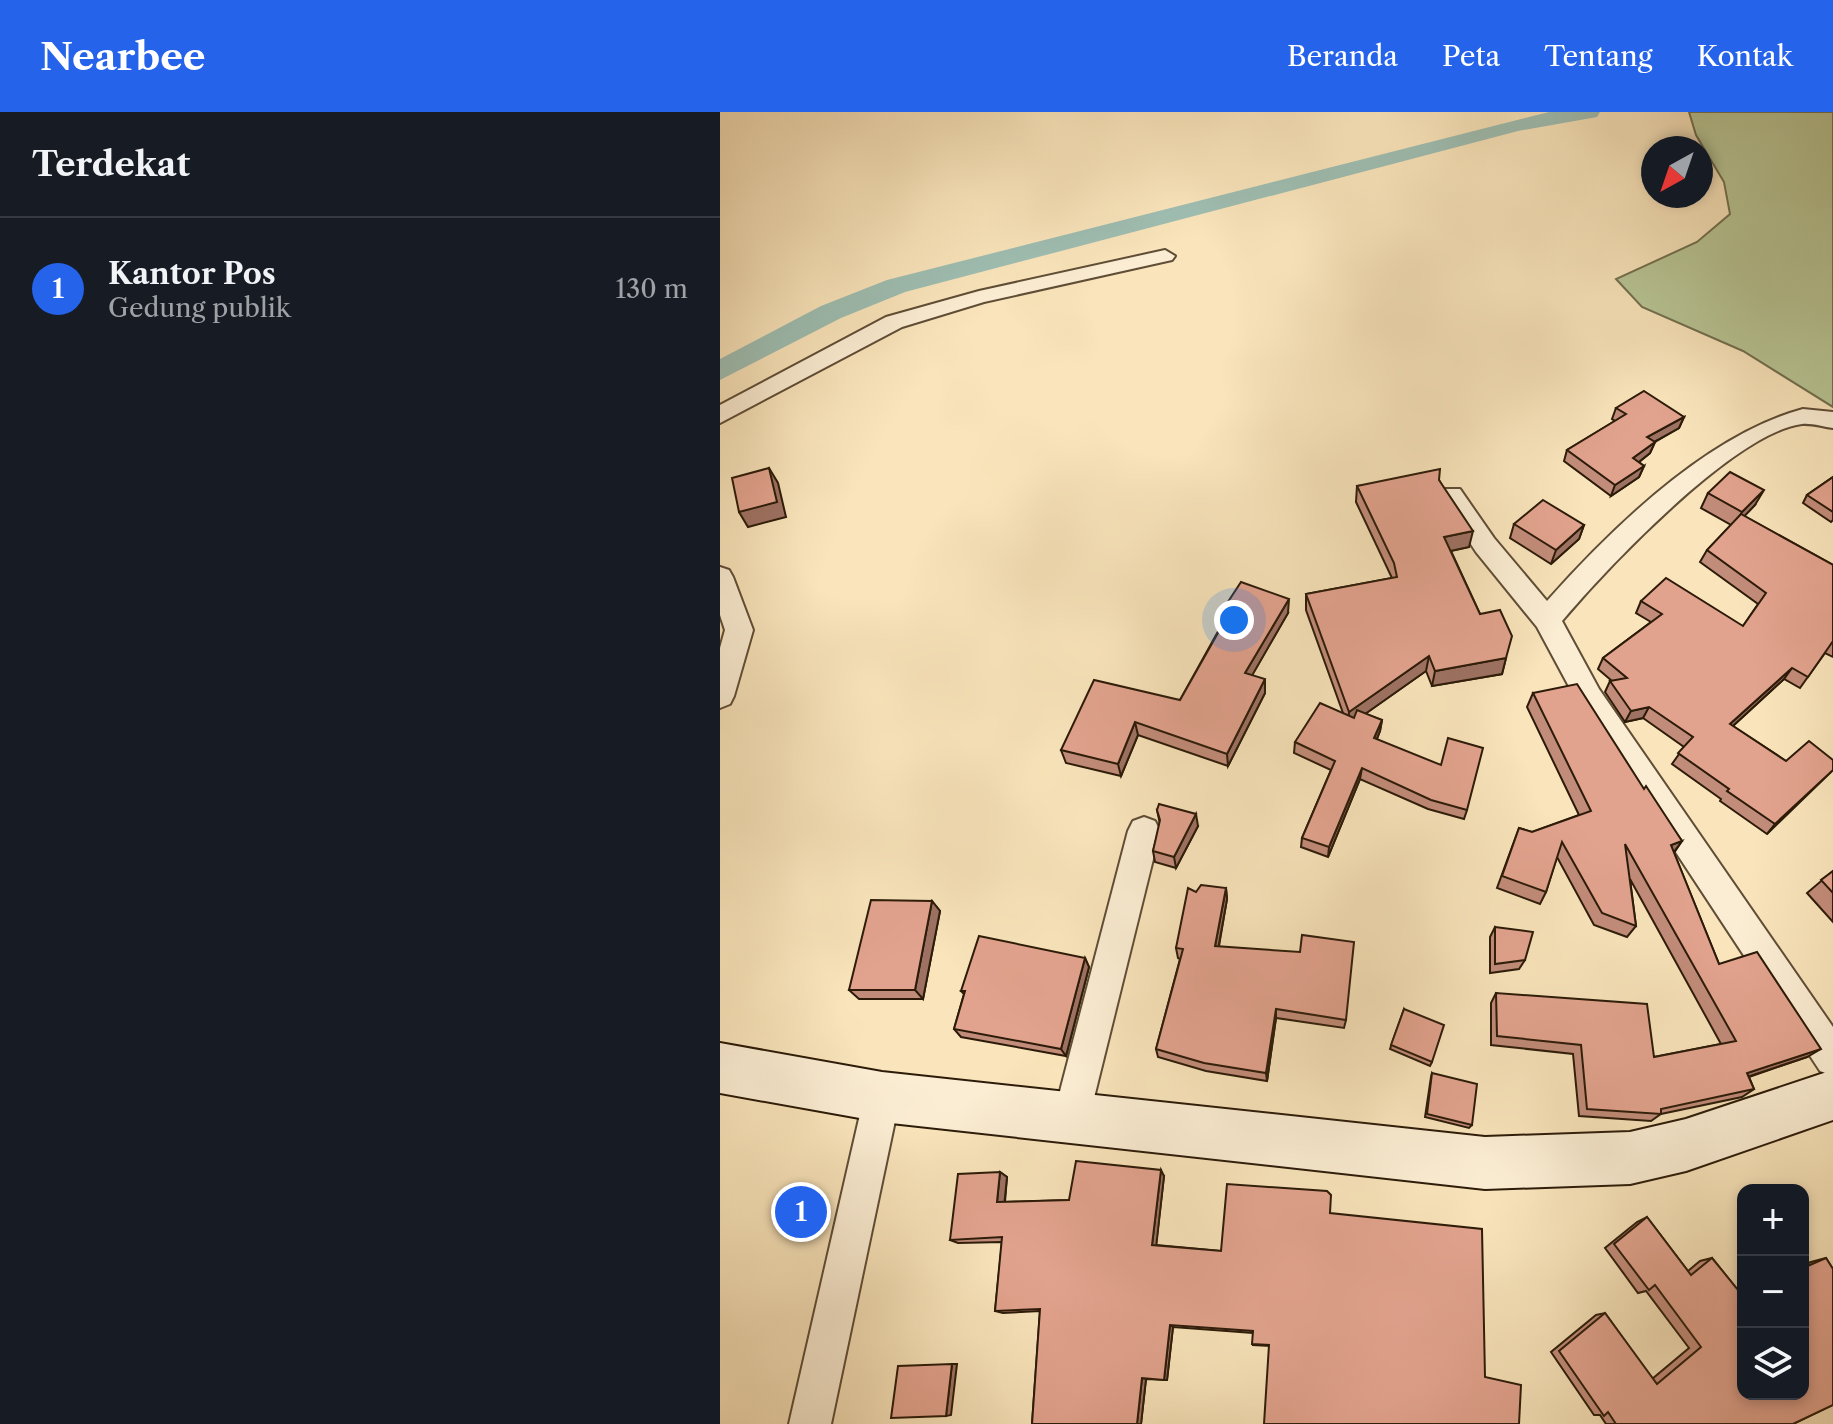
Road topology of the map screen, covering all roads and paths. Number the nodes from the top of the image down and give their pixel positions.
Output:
1 (1165, 256) dead end
2 (720, 415) edge
3 (1833, 420) edge
4 (1451, 495) edge
5 (720, 577) edge
6 (1547, 620) junction
7 (720, 696) edge
8 (1144, 831) dead end
9 (1833, 1058) edge
10 (720, 1068) edge
11 (1833, 1095) edge
12 (882, 1097) junction
13 (1071, 1118) junction
14 (810, 1424) edge

1 - 2 street
3 - 6 street
4 - 6 street
5 - 7 street
6 - 9 street
8 - 13 street
10 - 12 main road
11 - 13 main road
12 - 13 main road
12 - 14 street

